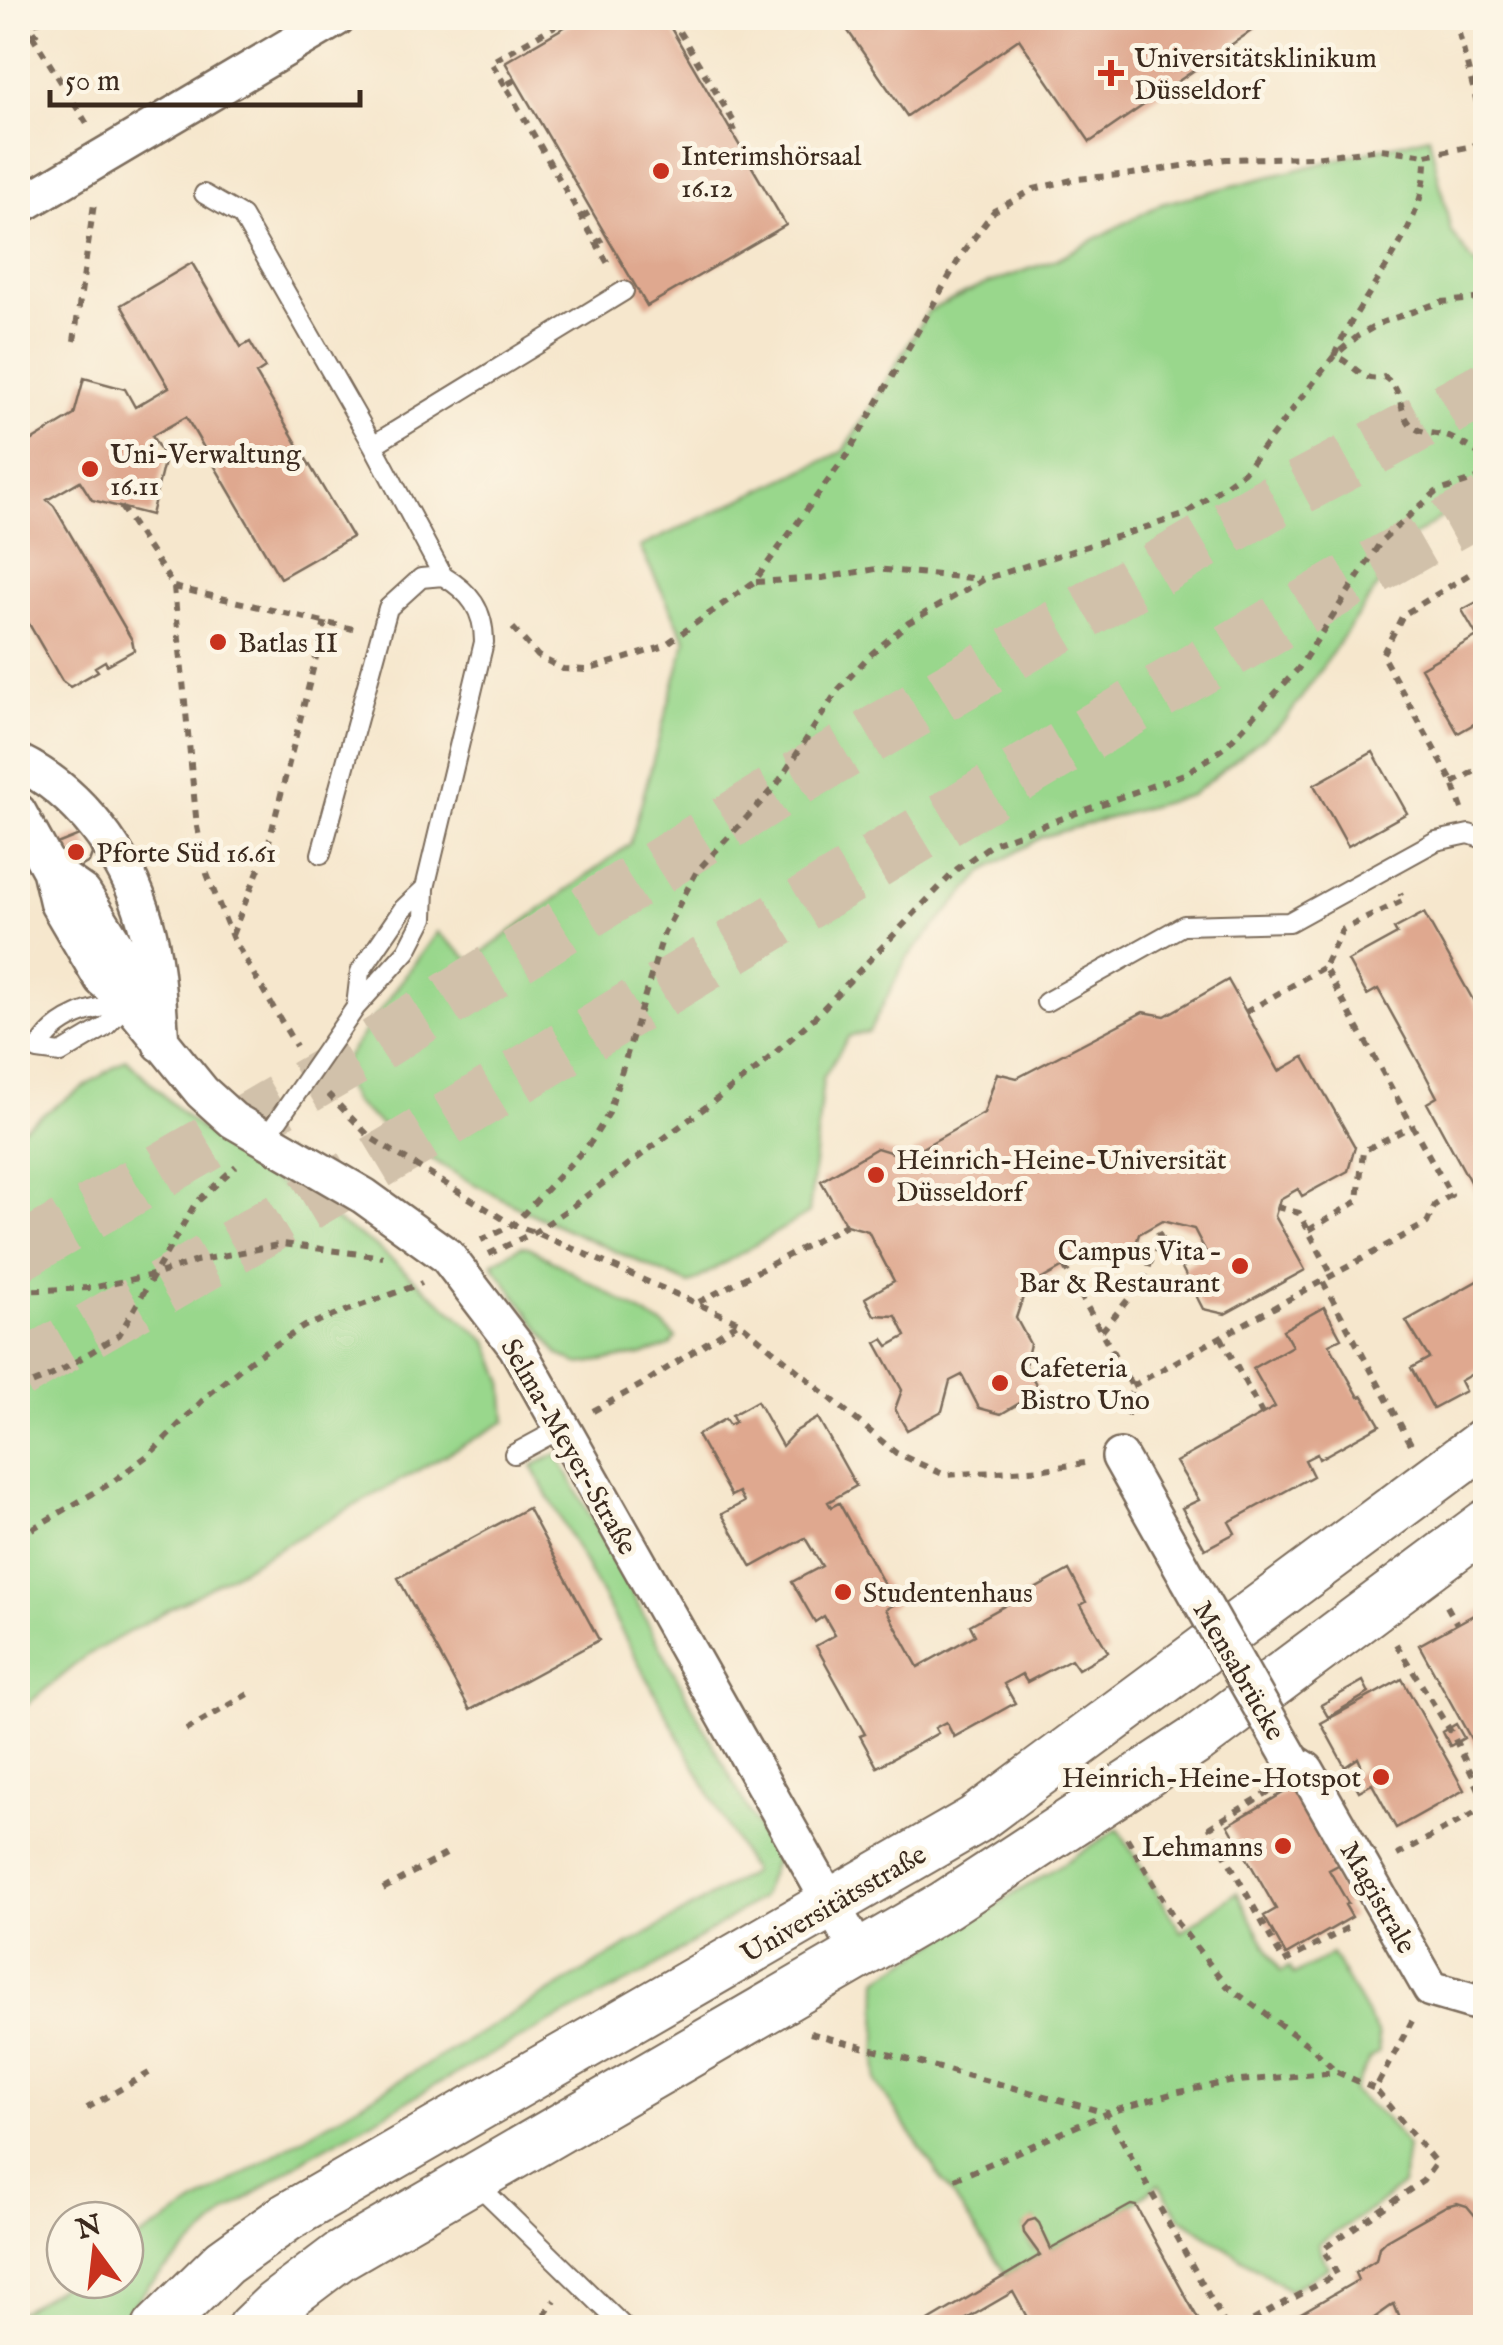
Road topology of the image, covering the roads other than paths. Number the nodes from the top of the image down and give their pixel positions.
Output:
1 (337, 18) edge
2 (204, 194) dead end
3 (18, 208) edge
4 (624, 292) road end
5 (372, 445) junction
6 (443, 576) junction
7 (18, 762) edge
8 (18, 812) edge
9 (1486, 840) edge
10 (321, 854) dead end
11 (425, 888) junction
12 (1046, 1002) dead end
13 (356, 1006) junction
14 (161, 1045) junction
15 (264, 1140) junction
16 (562, 1428) junction
17 (1486, 1441) edge
18 (514, 1454) dead end
19 (1120, 1456) road end
20 (1486, 1524) edge
21 (1299, 1766) joint
22 (829, 1905) junction
23 (860, 1955) junction
24 (1486, 2006) edge
25 (370, 2169) junction
26 (472, 2180) junction
27 (406, 2216) junction
28 (157, 2328) edge
29 (252, 2328) edge
30 (625, 2328) edge

1 - 3 street
2 - 5 lane
4 - 5 lane
5 - 6 lane
6 - 10 lane
6 - 11 lane
7 - 14 street
8 - 14 street, Selma-Meyer-Straße
9 - 12 lane
11 - 13 lane
11 - 13 lane
13 - 15 lane
14 - 15 street, Selma-Meyer-Straße
15 - 16 street, Selma-Meyer-Straße
16 - 18 lane
16 - 22 street, Selma-Meyer-Straße
17 - 22 street, Universitätsstraße
19 - 21 street, Mensabrücke, bridge
20 - 23 street, Universitätsstraße
21 - 24 street, Magistrale
22 - 23 street, Selma-Meyer-Straße
22 - 25 street, Universitätsstraße
23 - 26 street, Universitätsstraße
25 - 27 street
25 - 28 street, Universitätsstraße
26 - 27 street, Universitätsstraße
26 - 30 lane
27 - 29 street, Universitätsstraße

